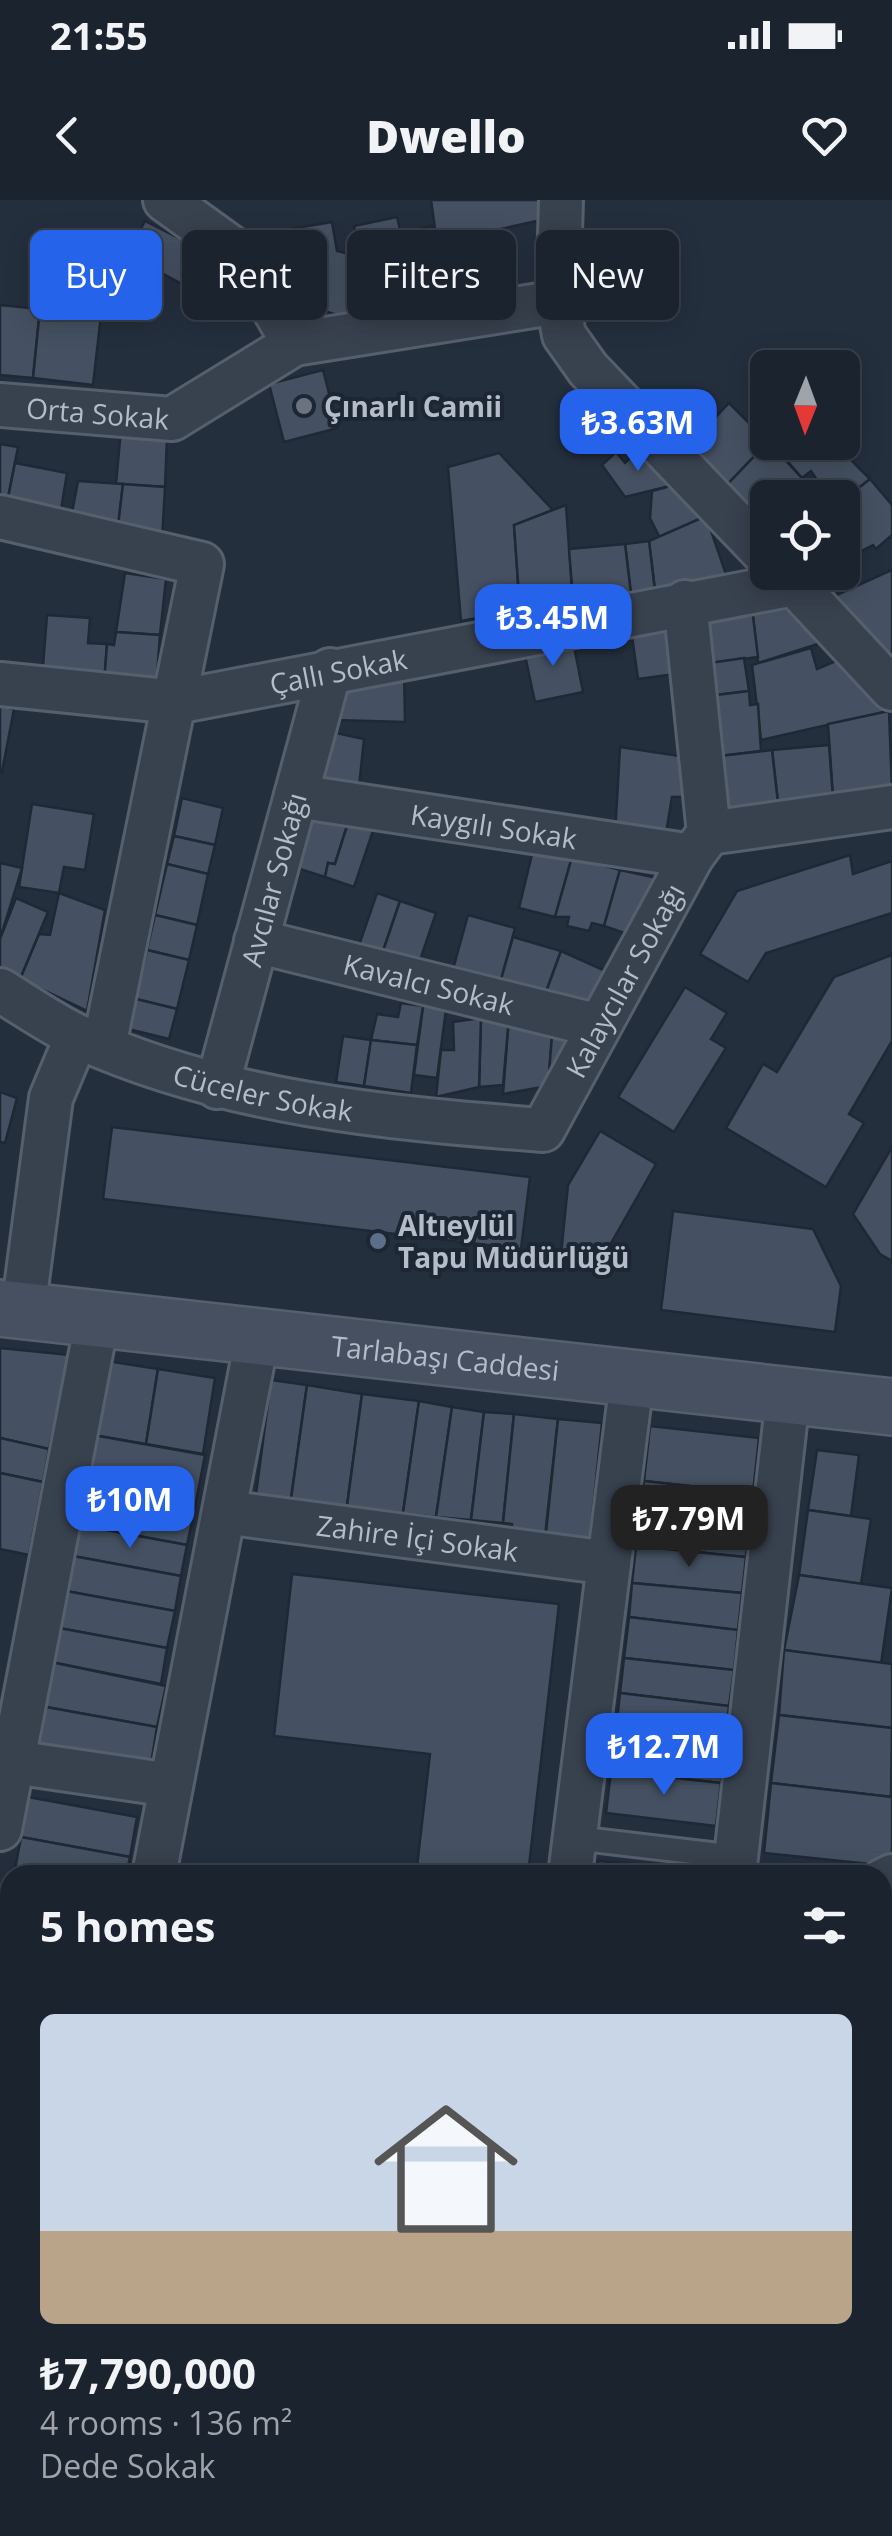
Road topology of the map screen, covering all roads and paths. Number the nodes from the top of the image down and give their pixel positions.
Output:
1 (165, 200) edge
2 (560, 200) edge
3 (559, 230) edge
4 (536, 306) edge
5 (561, 320) edge
6 (294, 344) junction
7 (0, 405) edge
8 (0, 517) edge
9 (750, 538) edge
10 (750, 581) edge
11 (800, 590) edge
12 (686, 602) junction
13 (330, 670) junction
14 (0, 684) edge
15 (892, 689) edge
16 (176, 702) junction
17 (296, 796) junction
18 (892, 807) edge
19 (700, 844) junction
20 (256, 941) junction
21 (0, 990) edge
22 (599, 1026) junction
23 (90, 1041) junction
24 (216, 1087) junction
25 (542, 1130) joint
26 (12, 1309) edge
27 (97, 1322) junction
28 (257, 1339) junction
29 (632, 1380) junction
30 (788, 1397) junction
31 (892, 1406) edge
32 (224, 1512) junction
33 (609, 1564) junction
34 (14, 1682) edge
35 (13, 1762) junction
36 (171, 1785) junction
37 (0, 1830) edge
38 (573, 1856) edge
39 (156, 1865) edge
40 (719, 1865) edge
41 (735, 1865) edge

1 - 6 street
2 - 3 street
4 - 6 street
5 - 9 street
6 - 7 street, Orta Sokak
8 - 16 street
10 - 12 street, Çallı Sokak
11 - 15 street
12 - 13 street, Çallı Sokak
12 - 19 street
13 - 16 street, Çallı Sokak
13 - 17 street, Avcılar Sokağı
14 - 16 street, Çallı Sokak
16 - 23 street
17 - 19 street, Kaygılı Sokak
17 - 20 street, Avcılar Sokağı
18 - 19 street, Kaygılı Sokak
19 - 22 street, Kalaycılar Sokağı
20 - 22 street, Kavalcı Sokak
20 - 24 street, Avcılar Sokağı
21 - 23 street, Cüceler Sokak
22 - 25 street, Kalaycılar Sokağı
23 - 24 street, Cüceler Sokak
23 - 26 street
24 - 25 street, Cüceler Sokak
26 - 27 main road, Tarlabaşı Caddesi
27 - 28 main road, Tarlabaşı Caddesi
27 - 34 street
28 - 29 main road, Tarlabaşı Caddesi
28 - 32 street
29 - 30 main road, Tarlabaşı Caddesi
29 - 33 street
30 - 31 main road, Tarlabaşı Caddesi
30 - 41 street
32 - 33 street, Zahire İçi Sokak
32 - 36 street
33 - 38 street
34 - 35 street
35 - 36 street
35 - 37 street
36 - 39 street
38 - 40 lane

